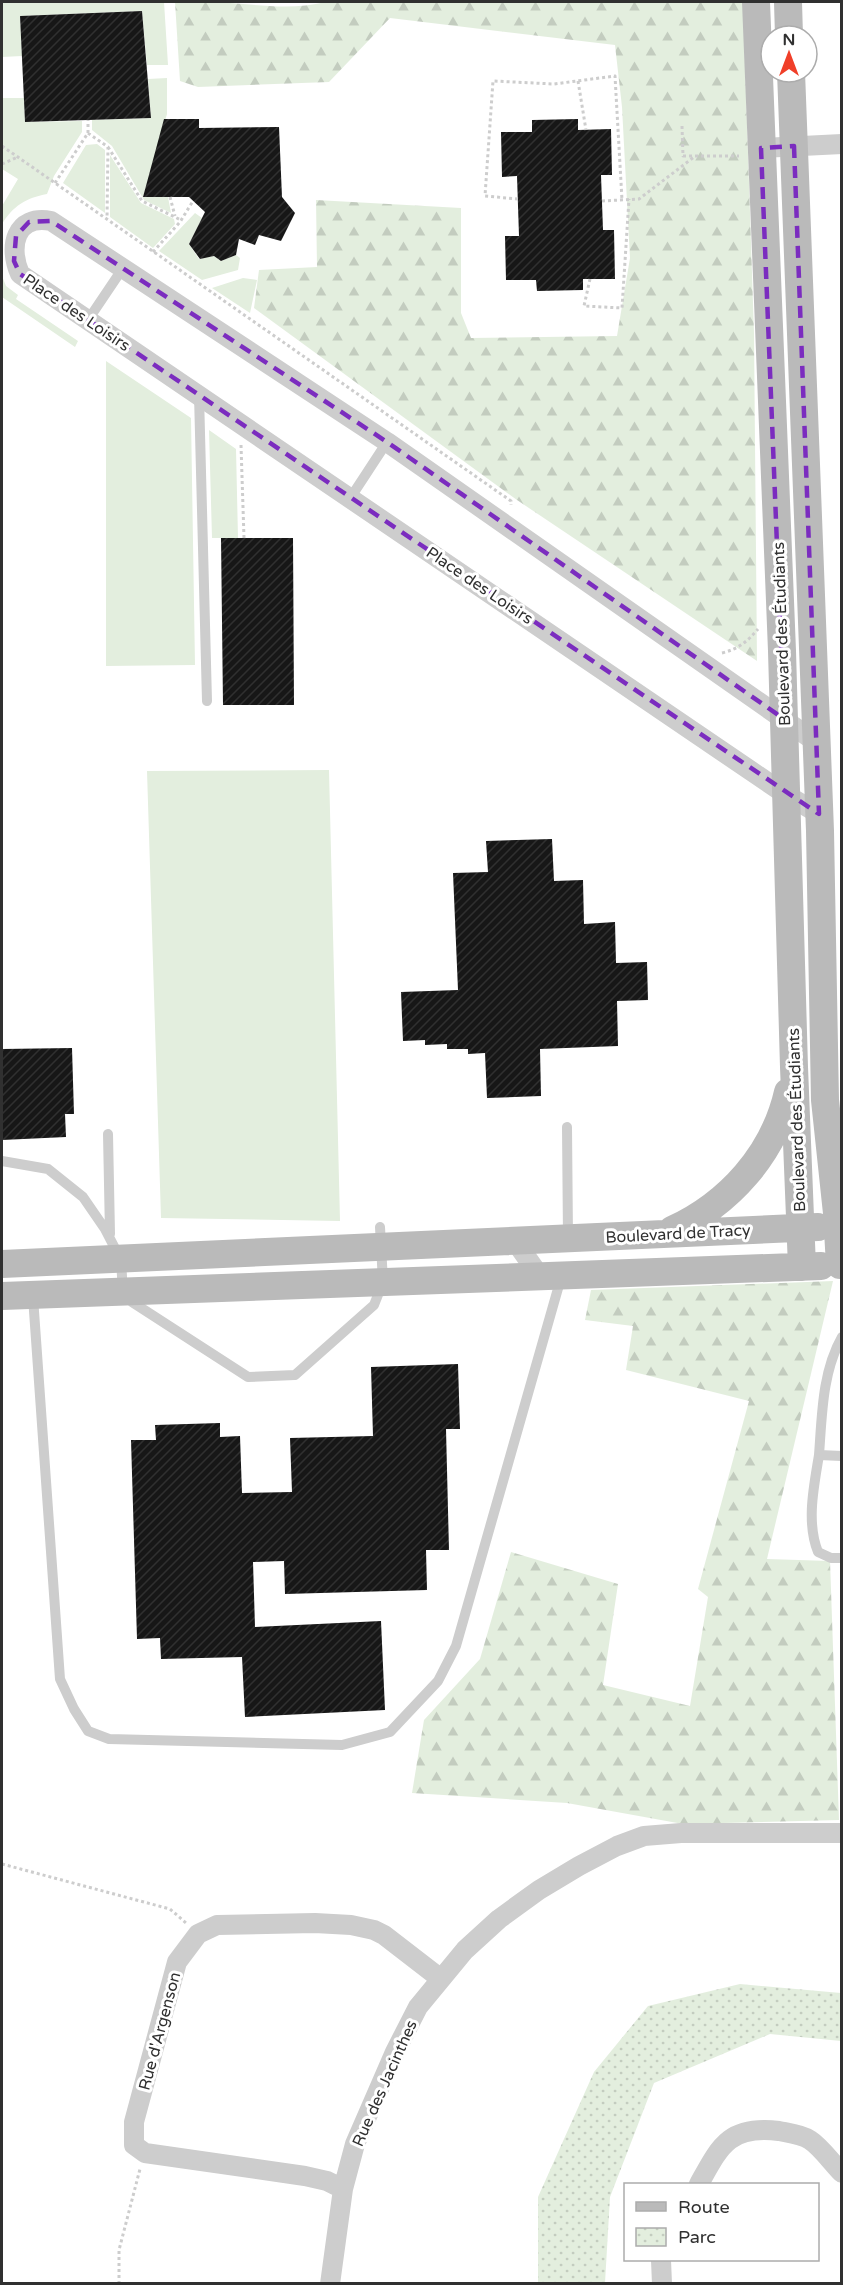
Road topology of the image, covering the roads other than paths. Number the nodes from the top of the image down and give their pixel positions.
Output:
1 (756, 2) edge
2 (788, 2) edge
3 (789, 24) edge
4 (791, 84) edge
5 (842, 144) edge
6 (794, 146) junction
7 (761, 148) junction
8 (123, 268) junction
9 (88, 320) junction
10 (199, 395) junction
11 (387, 442) junction
12 (351, 497) junction
13 (207, 701) dead end
14 (784, 720) junction
15 (816, 742) junction
16 (785, 794) junction
17 (819, 814) junction
18 (794, 1066) junction
19 (825, 1100) junction
20 (567, 1126) dead end
21 (842, 1129) edge
22 (108, 1134) dead end
23 (2, 1161) edge
24 (840, 1226) edge
25 (800, 1227) junction
26 (666, 1233) junction
27 (381, 1236) junction
28 (568, 1239) junction
29 (515, 1241) junction
30 (116, 1248) junction
31 (49, 1262) junction
32 (2, 1264) edge
33 (841, 1265) edge
34 (802, 1267) junction
35 (550, 1275) junction
36 (383, 1282) junction
37 (123, 1293) junction
38 (33, 1295) junction
39 (2, 1296) edge
40 (842, 1337) edge
41 (819, 1455) junction
42 (842, 1456) edge
43 (842, 1558) edge
44 (842, 1833) edge
45 (441, 1979) junction
46 (842, 2173) edge
47 (700, 2183) edge
48 (343, 2188) junction
49 (661, 2261) edge
50 (330, 2283) edge
51 (662, 2283) edge

1 - 7 street, Boulevard des Étudiants
2 - 3 street
4 - 6 street, Boulevard des Étudiants
5 - 6 street
6 - 7 street
6 - 15 street, Boulevard des Étudiants
7 - 14 street, Boulevard des Étudiants
8 - 9 lane
8 - 9 street, Place des Loisirs
8 - 11 street, Place des Loisirs
9 - 10 street, Place des Loisirs
10 - 12 street, Place des Loisirs
10 - 13 lane
11 - 12 lane
11 - 14 street, Place des Loisirs
12 - 16 street, Place des Loisirs
14 - 15 street, Place des Loisirs
14 - 16 street, Boulevard des Étudiants
15 - 17 street, Boulevard des Étudiants
16 - 17 street, Place des Loisirs
16 - 18 street, Boulevard des Étudiants
17 - 19 street, Boulevard des Étudiants
18 - 25 street, Boulevard des Étudiants
18 - 26 street
19 - 21 street
19 - 24 street, Boulevard des Étudiants
20 - 28 lane
22 - 30 lane
23 - 30 lane
24 - 25 street, Boulevard de Tracy
24 - 33 street, Boulevard des Étudiants
25 - 26 street, Boulevard de Tracy
25 - 34 street, Boulevard des Étudiants
26 - 28 street, Boulevard de Tracy
27 - 29 street, Boulevard de Tracy
27 - 30 street, Boulevard de Tracy
27 - 36 lane
28 - 29 street, Boulevard de Tracy
29 - 35 street
30 - 31 street, Boulevard de Tracy
30 - 37 lane
31 - 32 street, Boulevard de Tracy
31 - 38 street
33 - 34 street
34 - 35 street
35 - 36 street
35 - 38 lane
36 - 37 street
36 - 37 lane
37 - 38 street
38 - 39 street
40 - 41 lane
41 - 42 lane
41 - 43 lane
44 - 45 street, Rue des Jacinthes
45 - 48 street, Rue des Jacinthes
45 - 48 street, Rue d'Argenson
46 - 47 street
48 - 50 street, Rue des Jacinthes
49 - 51 street

